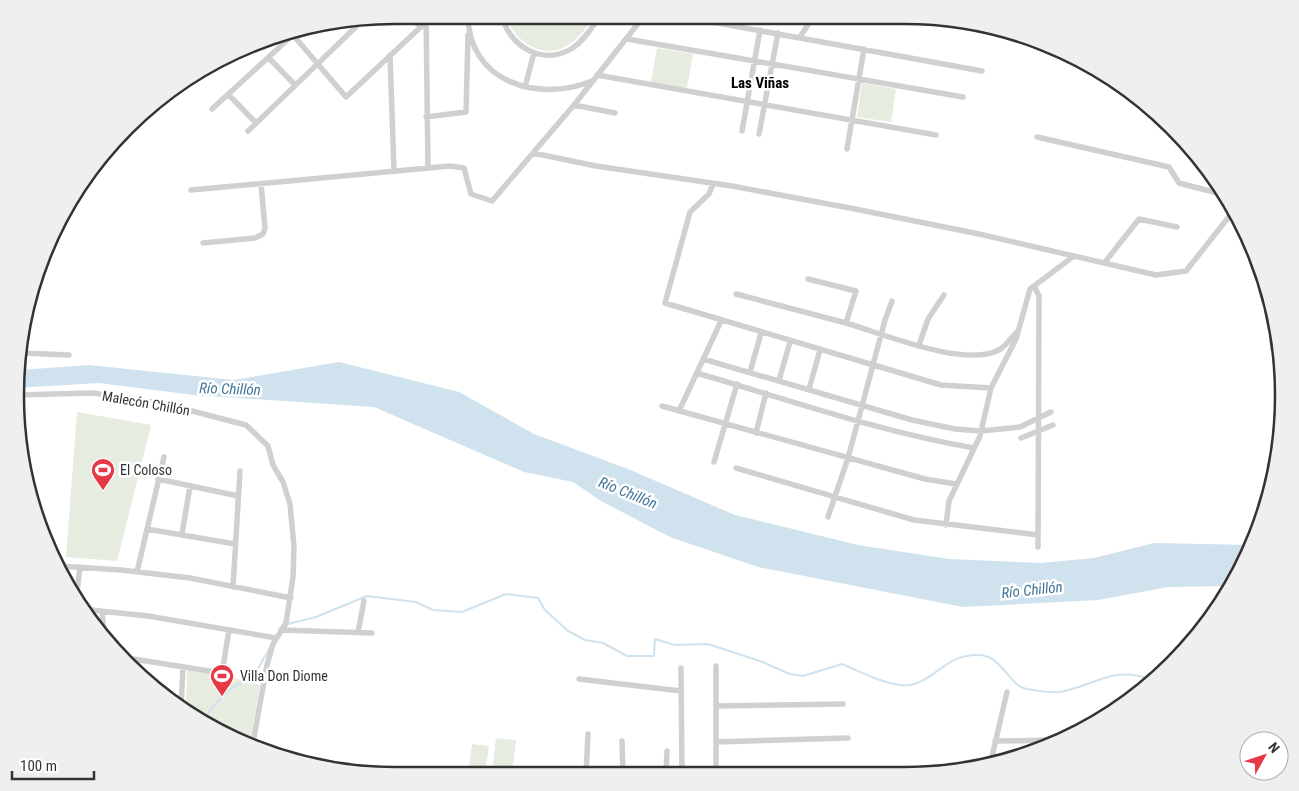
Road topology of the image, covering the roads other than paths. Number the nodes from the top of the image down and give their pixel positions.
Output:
1 (417, 24) edge
2 (424, 24) edge
3 (426, 24) edge
4 (468, 24) edge
5 (505, 24) edge
6 (594, 24) edge
7 (638, 24) edge
8 (725, 24) edge
9 (808, 24) edge
10 (358, 26) edge
11 (420, 28) junction
12 (468, 28) junction
13 (760, 30) junction
14 (778, 33) junction
15 (297, 36) edge
16 (800, 37) junction
17 (289, 39) edge
18 (627, 39) junction
19 (864, 49) junction
20 (534, 53) junction
21 (390, 55) junction
22 (269, 58) junction
23 (754, 61) junction
24 (317, 64) junction
25 (772, 64) junction
26 (982, 71) dead end
27 (596, 78) junction
28 (859, 79) junction
29 (295, 85) junction
30 (526, 87) junction
31 (229, 95) junction
32 (963, 97) dead end
33 (747, 102) junction
34 (574, 105) junction
35 (764, 105) junction
36 (212, 109) dead end
37 (615, 113) dead end
38 (426, 117) junction
39 (852, 120) junction
40 (256, 123) junction
41 (248, 130) dead end
42 (742, 131) dead end
43 (759, 134) dead end
44 (936, 135) dead end
45 (1037, 137) dead end
46 (847, 149) dead end
47 (533, 152) junction
48 (428, 168) junction
49 (394, 171) junction
50 (261, 184) junction
51 (713, 184) junction
52 (191, 190) dead end
53 (1215, 192) edge
54 (1228, 216) edge
55 (1177, 228) dead end
56 (203, 243) dead end
57 (1074, 256) junction
58 (1105, 262) junction
59 (808, 279) dead end
60 (1034, 286) junction
61 (736, 294) dead end
62 (944, 295) dead end
63 (892, 301) dead end
64 (722, 321) junction
65 (846, 323) junction
66 (1019, 330) junction
67 (761, 333) junction
68 (881, 333) junction
69 (790, 342) junction
70 (919, 345) junction
71 (820, 350) junction
72 (26, 354) edge
73 (69, 355) dead end
74 (704, 359) junction
75 (873, 366) junction
76 (750, 372) junction
77 (697, 373) junction
78 (779, 380) junction
79 (737, 384) junction
80 (991, 388) junction
81 (809, 389) junction
82 (766, 393) junction
83 (24, 395) edge
84 (862, 404) junction
85 (662, 406) dead end
86 (679, 411) junction
87 (1051, 412) dead end
88 (1038, 418) junction
89 (858, 420) junction
90 (725, 424) junction
91 (1053, 424) dead end
92 (1038, 430) junction
93 (981, 431) junction
94 (756, 432) junction
95 (1022, 438) dead end
96 (974, 448) junction
97 (164, 457) dead end
98 (848, 458) junction
99 (714, 462) dead end
100 (736, 468) dead end
101 (240, 471) dead end
102 (158, 479) junction
103 (956, 484) junction
104 (190, 486) junction
105 (238, 496) junction
106 (835, 497) junction
107 (828, 517) dead end
108 (946, 525) junction
109 (147, 529) junction
110 (182, 534) junction
111 (1038, 536) junction
112 (235, 544) junction
113 (1038, 547) dead end
114 (66, 567) edge
115 (80, 568) junction
116 (137, 572) junction
117 (233, 586) junction
118 (78, 587) edge
119 (291, 598) junction
120 (364, 601) dead end
121 (92, 610) edge
122 (102, 611) junction
123 (103, 625) edge
124 (229, 630) junction
125 (281, 630) junction
126 (358, 632) junction
127 (372, 632) dead end
128 (276, 638) junction
129 (134, 659) edge
130 (183, 666) junction
131 (716, 666) dead end
132 (681, 668) dead end
133 (580, 679) dead end
134 (681, 691) junction
135 (1007, 692) dead end
136 (181, 699) edge
137 (843, 704) dead end
138 (716, 706) junction
139 (588, 734) dead end
140 (848, 738) dead end
141 (254, 739) edge
142 (622, 740) dead end
143 (995, 741) junction
144 (716, 742) junction
145 (1039, 742) edge
146 (667, 751) dead end
147 (992, 757) edge
148 (586, 767) edge
149 (623, 767) edge
150 (666, 767) edge
151 (682, 767) edge
152 (716, 767) edge

1 - 11 street
2 - 11 street
3 - 38 street
4 - 12 street
5 - 20 street
6 - 20 street
7 - 18 street
8 - 13 street
9 - 16 street
10 - 24 street
11 - 21 street
12 - 30 street
12 - 38 street
13 - 14 street
13 - 23 street
14 - 16 street
14 - 25 street
15 - 24 street
16 - 19 street
17 - 22 street
18 - 23 street
18 - 27 street
19 - 26 street
19 - 28 street
20 - 30 street
21 - 24 street
21 - 49 street
22 - 29 street
22 - 31 street
23 - 25 street
23 - 33 street
24 - 29 street
25 - 28 street
25 - 35 street
27 - 30 street
27 - 33 street
27 - 34 street
28 - 32 street
28 - 39 street
29 - 40 street
31 - 36 street
31 - 40 street
33 - 35 street
33 - 42 street
34 - 37 street
34 - 47 street
35 - 39 street
35 - 43 street
38 - 48 street
39 - 44 street
39 - 46 street
40 - 41 street
45 - 53 street
47 - 48 street
47 - 51 street
48 - 49 street
49 - 50 street
50 - 52 street
50 - 56 street
51 - 57 street
51 - 64 street
54 - 58 street
55 - 58 street
57 - 58 street
57 - 60 street
59 - 65 street
60 - 66 street
60 - 88 street
61 - 65 street
62 - 70 street
63 - 68 street
64 - 67 street
64 - 74 street
65 - 68 street
66 - 70 street
66 - 80 street
67 - 69 street
67 - 76 street
68 - 70 street
68 - 75 street
69 - 71 street
69 - 78 street
71 - 75 street
71 - 81 street
72 - 73 street
74 - 76 street
74 - 77 street
75 - 80 street
75 - 84 street
76 - 78 street
77 - 79 street
77 - 86 street
78 - 81 street
79 - 82 street
79 - 90 street
80 - 93 street
81 - 84 street
82 - 89 street
82 - 94 street
83 - 119 street, Malecón Chillón
84 - 89 street
84 - 93 street
85 - 86 street
86 - 90 street
87 - 88 street
88 - 92 street
88 - 93 street
89 - 96 street
89 - 98 street
90 - 94 street
90 - 99 street
91 - 92 street
92 - 95 street
92 - 111 street
93 - 96 street
94 - 98 street
96 - 103 street
97 - 102 street
98 - 103 street
98 - 106 street
100 - 106 street
101 - 105 street
102 - 104 street
102 - 109 street
103 - 108 street
104 - 105 street
104 - 110 street
105 - 112 street
106 - 107 street
106 - 108 street
108 - 111 street
109 - 110 street
109 - 116 street
110 - 112 street
111 - 113 street
112 - 117 street
114 - 115 street
115 - 116 street
115 - 118 street
116 - 117 street
117 - 119 street
119 - 125 street
120 - 126 street
121 - 122 street
122 - 123 street
122 - 124 street
124 - 128 street
124 - 130 street
125 - 126 street
125 - 128 street
126 - 127 street
128 - 141 street
129 - 130 street
130 - 136 street
131 - 138 street
132 - 134 street
133 - 134 street
134 - 151 street
135 - 143 street
137 - 138 street
138 - 144 street
139 - 148 street
140 - 144 street
142 - 149 street
143 - 145 street
143 - 147 street
144 - 152 street
146 - 150 street

